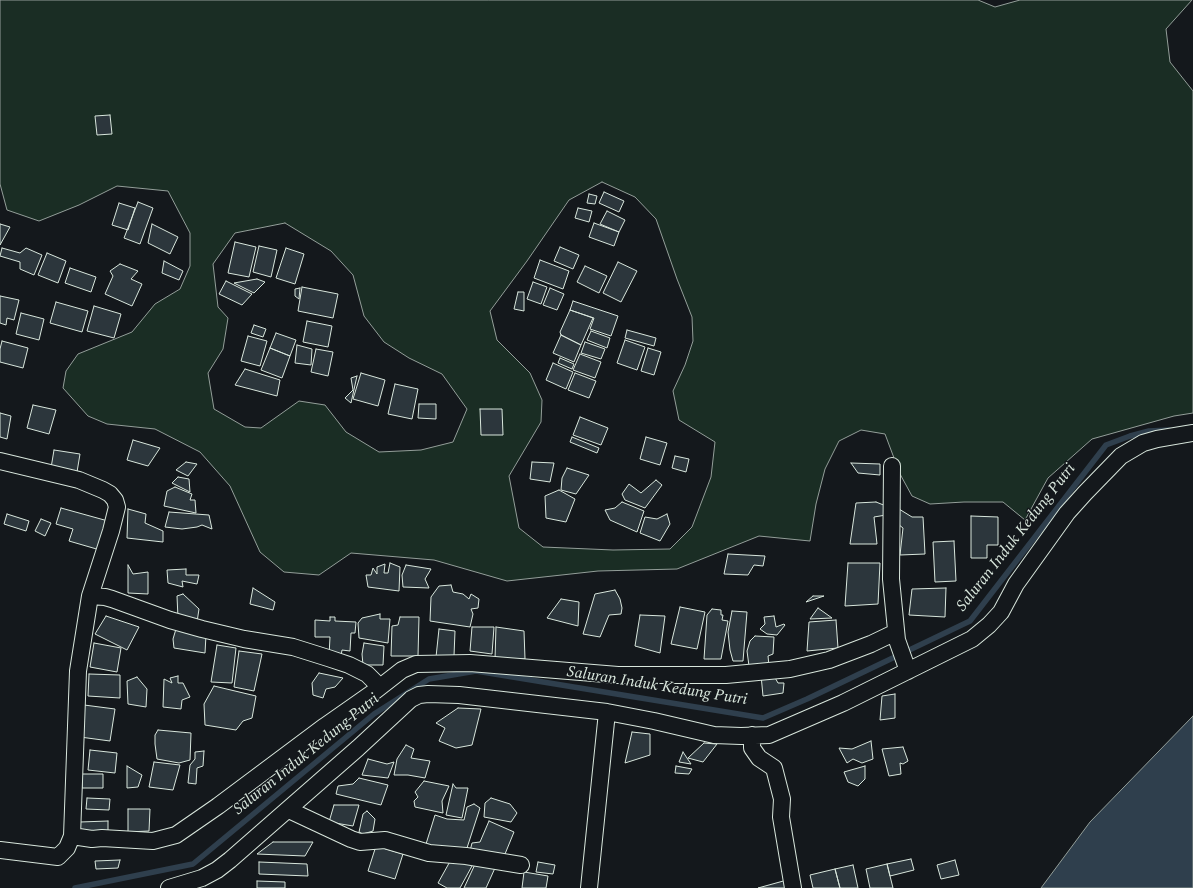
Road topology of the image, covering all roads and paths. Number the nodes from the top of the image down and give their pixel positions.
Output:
1 (1193, 434) edge
2 (0, 461) edge
3 (892, 466) dead end
4 (90, 596) junction
5 (896, 636) junction
6 (907, 668) junction
7 (380, 687) junction
8 (607, 712) junction
9 (752, 736) junction
10 (288, 810) junction
11 (72, 836) junction
12 (0, 850) edge
13 (521, 865) dead end
14 (169, 888) edge
15 (589, 888) edge
16 (793, 888) edge

1 - 6 street
2 - 4 street
3 - 5 street
4 - 7 street
4 - 11 street
5 - 6 street
5 - 7 street
6 - 9 street
7 - 11 street
8 - 9 street
8 - 10 street
8 - 15 street
9 - 16 street
10 - 13 street
10 - 14 street
11 - 12 street

